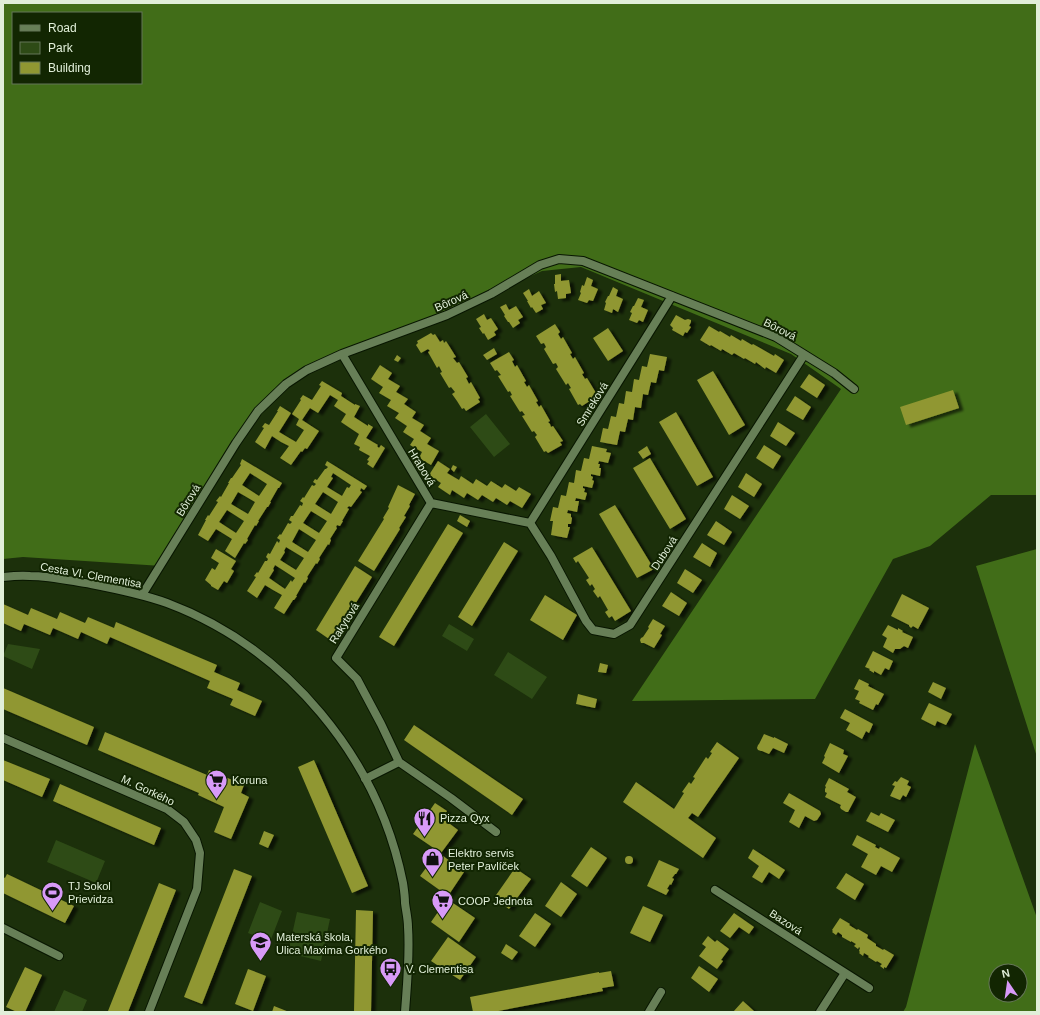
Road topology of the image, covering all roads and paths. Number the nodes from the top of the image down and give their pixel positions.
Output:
1 (672, 296) junction
2 (342, 354) junction
3 (804, 355) junction
4 (854, 389) dead end
5 (431, 503) junction
6 (530, 523) junction
7 (3, 577) edge
8 (142, 595) junction
9 (3, 738) edge
10 (399, 762) junction
11 (365, 779) junction
12 (496, 832) dead end
13 (715, 890) dead end
14 (3, 928) edge
15 (59, 956) dead end
16 (845, 973) junction
17 (868, 988) dead end
18 (660, 992) dead end
19 (149, 1012) edge
20 (405, 1012) edge
21 (649, 1012) edge
22 (820, 1012) edge

1 - 2 street, Bôrová
1 - 3 street, Bôrová
1 - 6 street, Smreková
2 - 5 street, Hrabová
2 - 8 street, Bôrová
3 - 4 street, Bôrová
3 - 6 street, Dubová
5 - 6 street, Hrabová
5 - 10 street, Rakytová
7 - 8 street, Cesta Vl. Clementisa
8 - 11 street, Cesta Vl. Clementisa
9 - 19 street, M. Gorkého
10 - 11 street
10 - 12 street
11 - 20 street, Cesta Vl. Clementisa
13 - 16 street, Bazová
14 - 15 street
16 - 17 street, Bazová
16 - 22 street
18 - 21 street

